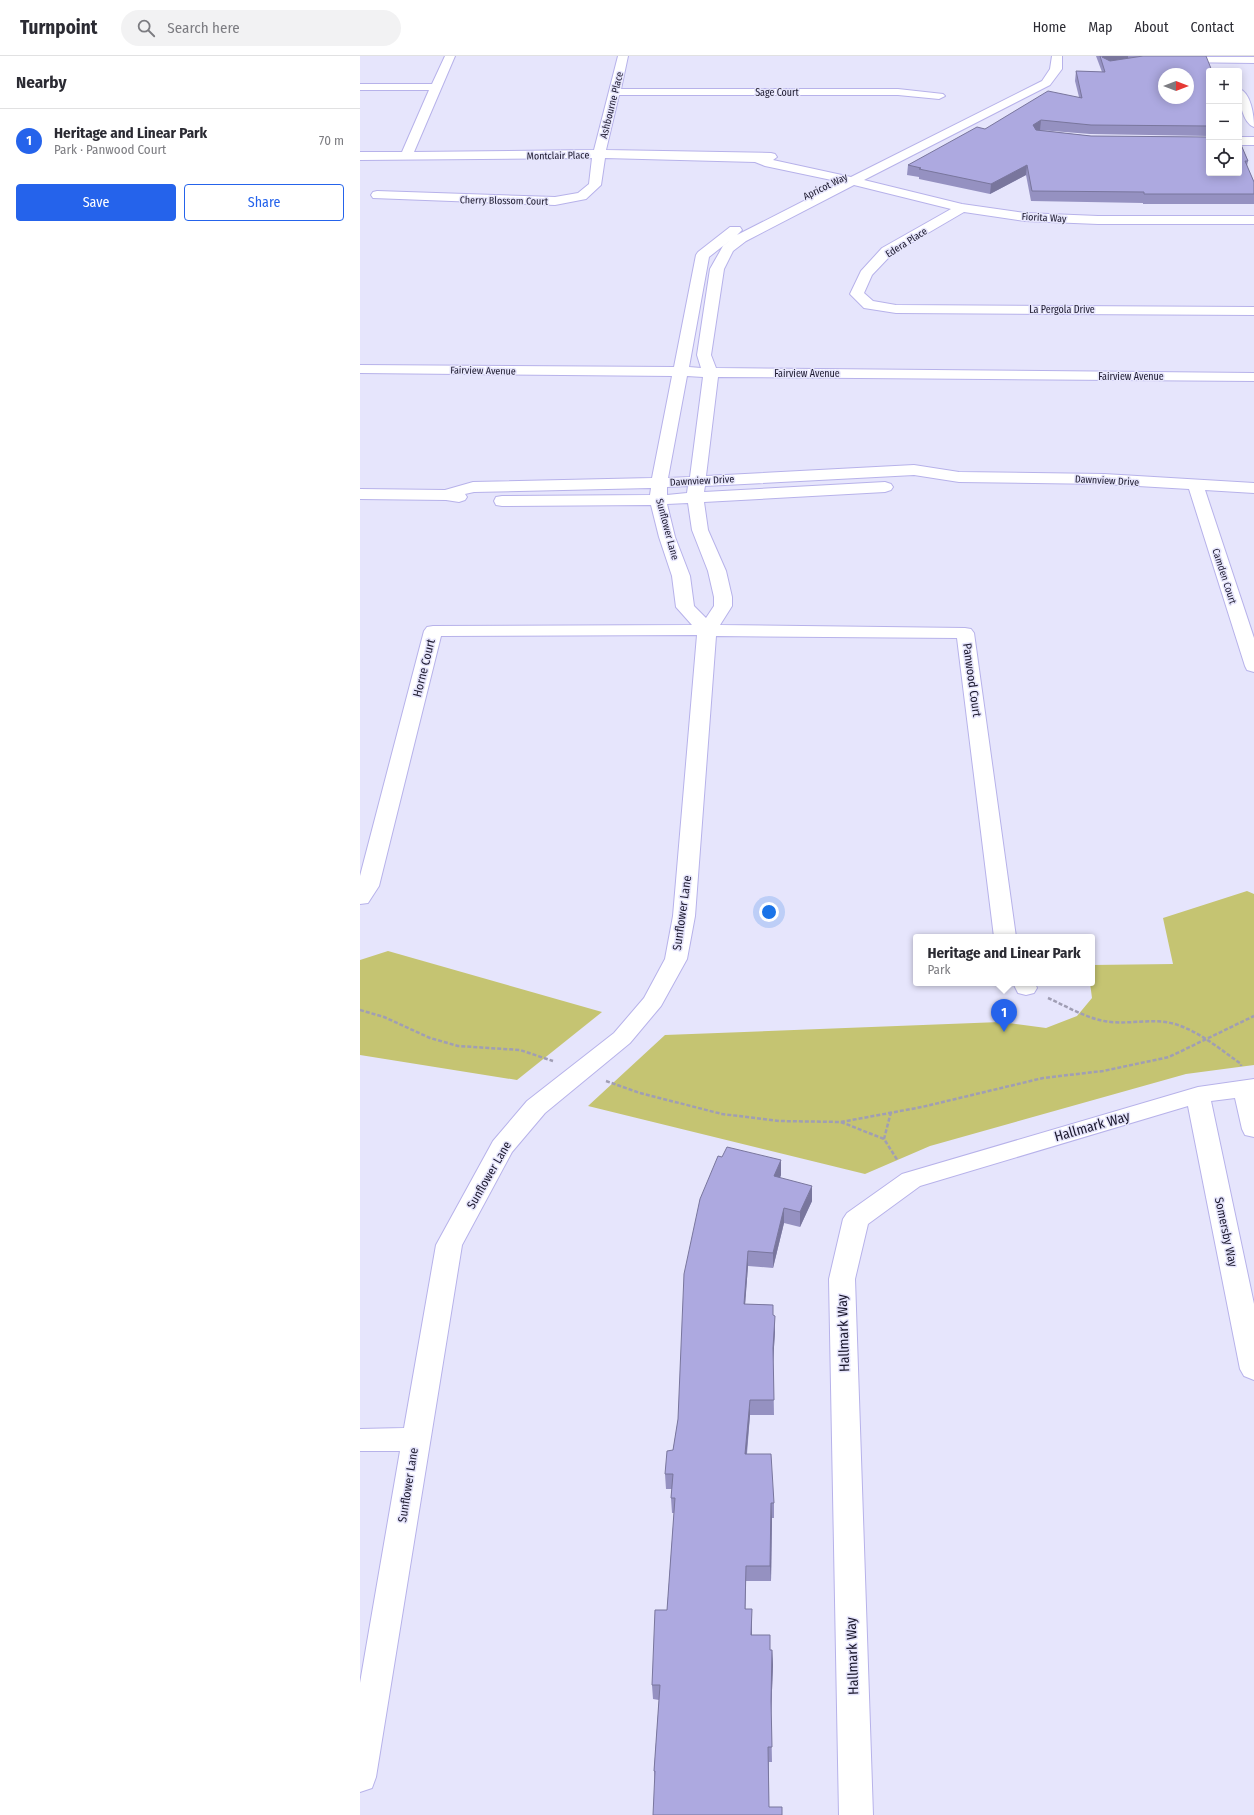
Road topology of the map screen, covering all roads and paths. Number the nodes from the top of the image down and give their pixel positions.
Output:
1 (450, 56) edge
2 (624, 56) edge
3 (1058, 56) edge
4 (1223, 59) junction
5 (1164, 60) edge
6 (1254, 60) edge
7 (1228, 68) edge
8 (1040, 72) dead end
9 (360, 87) edge
10 (436, 87) junction
11 (615, 92) junction
12 (938, 96) dead end
13 (1242, 98) edge
14 (1254, 124) edge
15 (1242, 141) edge
16 (1254, 141) edge
17 (599, 154) junction
18 (360, 156) edge
19 (406, 156) junction
20 (847, 177) junction
21 (377, 195) dead end
22 (962, 208) junction
23 (1254, 220) edge
24 (869, 304) joint
25 (1254, 310) edge
26 (360, 368) edge
27 (681, 372) junction
28 (712, 373) junction
29 (1254, 377) edge
30 (959, 477) junction
31 (696, 481) junction
32 (659, 483) junction
33 (1196, 486) junction
34 (1254, 488) edge
35 (360, 494) edge
36 (446, 495) junction
37 (695, 498) junction
38 (658, 500) junction
39 (706, 630) junction
40 (1254, 666) edge
41 (360, 898) edge
42 (1005, 934) edge
43 (1027, 986) edge
44 (360, 1010) edge
45 (1254, 1016) edge
46 (1206, 1040) junction
47 (581, 1071) junction
48 (1249, 1088) edge
49 (1198, 1095) junction
50 (891, 1112) junction
51 (841, 1122) junction
52 (1254, 1129) edge
53 (884, 1139) junction
54 (911, 1180) junction
55 (1254, 1369) edge
56 (416, 1439) junction
57 (360, 1440) edge
58 (360, 1777) edge
59 (856, 1815) edge

1 - 10 street
2 - 11 street, Ashbourne Place
3 - 20 street, Apricot Way
4 - 5 street
4 - 6 street
4 - 7 street
8 - 20 street, Apricot Way
9 - 10 street
10 - 19 street
11 - 12 street, Sage Court
11 - 17 street, Ashbourne Place
13 - 14 street
15 - 16 street
17 - 19 street, Montclair Place
17 - 20 street, Montclair Place
17 - 21 street, Cherry Blossom Court
18 - 19 street, Montclair Place
20 - 22 street, Fiorita Way
20 - 27 street, Apricot Way
20 - 28 street, Apricot Way
22 - 23 street, Fiorita Way
22 - 24 street, Edera Place
24 - 25 street, La Pergola Drive
26 - 27 street, Fairview Avenue
27 - 28 street, Fairview Avenue
27 - 32 street, Sunflower Lane
28 - 29 street, Fairview Avenue
28 - 31 street
30 - 31 street, Dawnview Drive
30 - 33 street, Dawnview Drive
30 - 37 street, Dawnview Drive
31 - 32 street, Dawnview Drive
31 - 37 street
32 - 36 street, Dawnview Drive
32 - 38 street, Sunflower Lane
33 - 34 street, Dawnview Drive
33 - 40 street, Camden Court
35 - 36 street, Dawnview Drive
36 - 38 street, Dawnview Drive
37 - 38 street, Dawnview Drive
37 - 39 street
38 - 39 street, Sunflower Lane
39 - 41 street, Horne Court
39 - 42 street, Panwood Court
39 - 47 street, Sunflower Lane
43 - 46 path
44 - 47 path
45 - 46 path
46 - 48 path
46 - 50 path
47 - 51 path
47 - 56 street, Sunflower Lane
48 - 49 street, Hallmark Way
48 - 52 street
49 - 54 street, Hallmark Way
49 - 55 street, Somersby Way
50 - 51 path
50 - 53 path
51 - 53 path
53 - 54 path
54 - 59 street, Hallmark Way
56 - 57 street
56 - 58 street, Sunflower Lane

